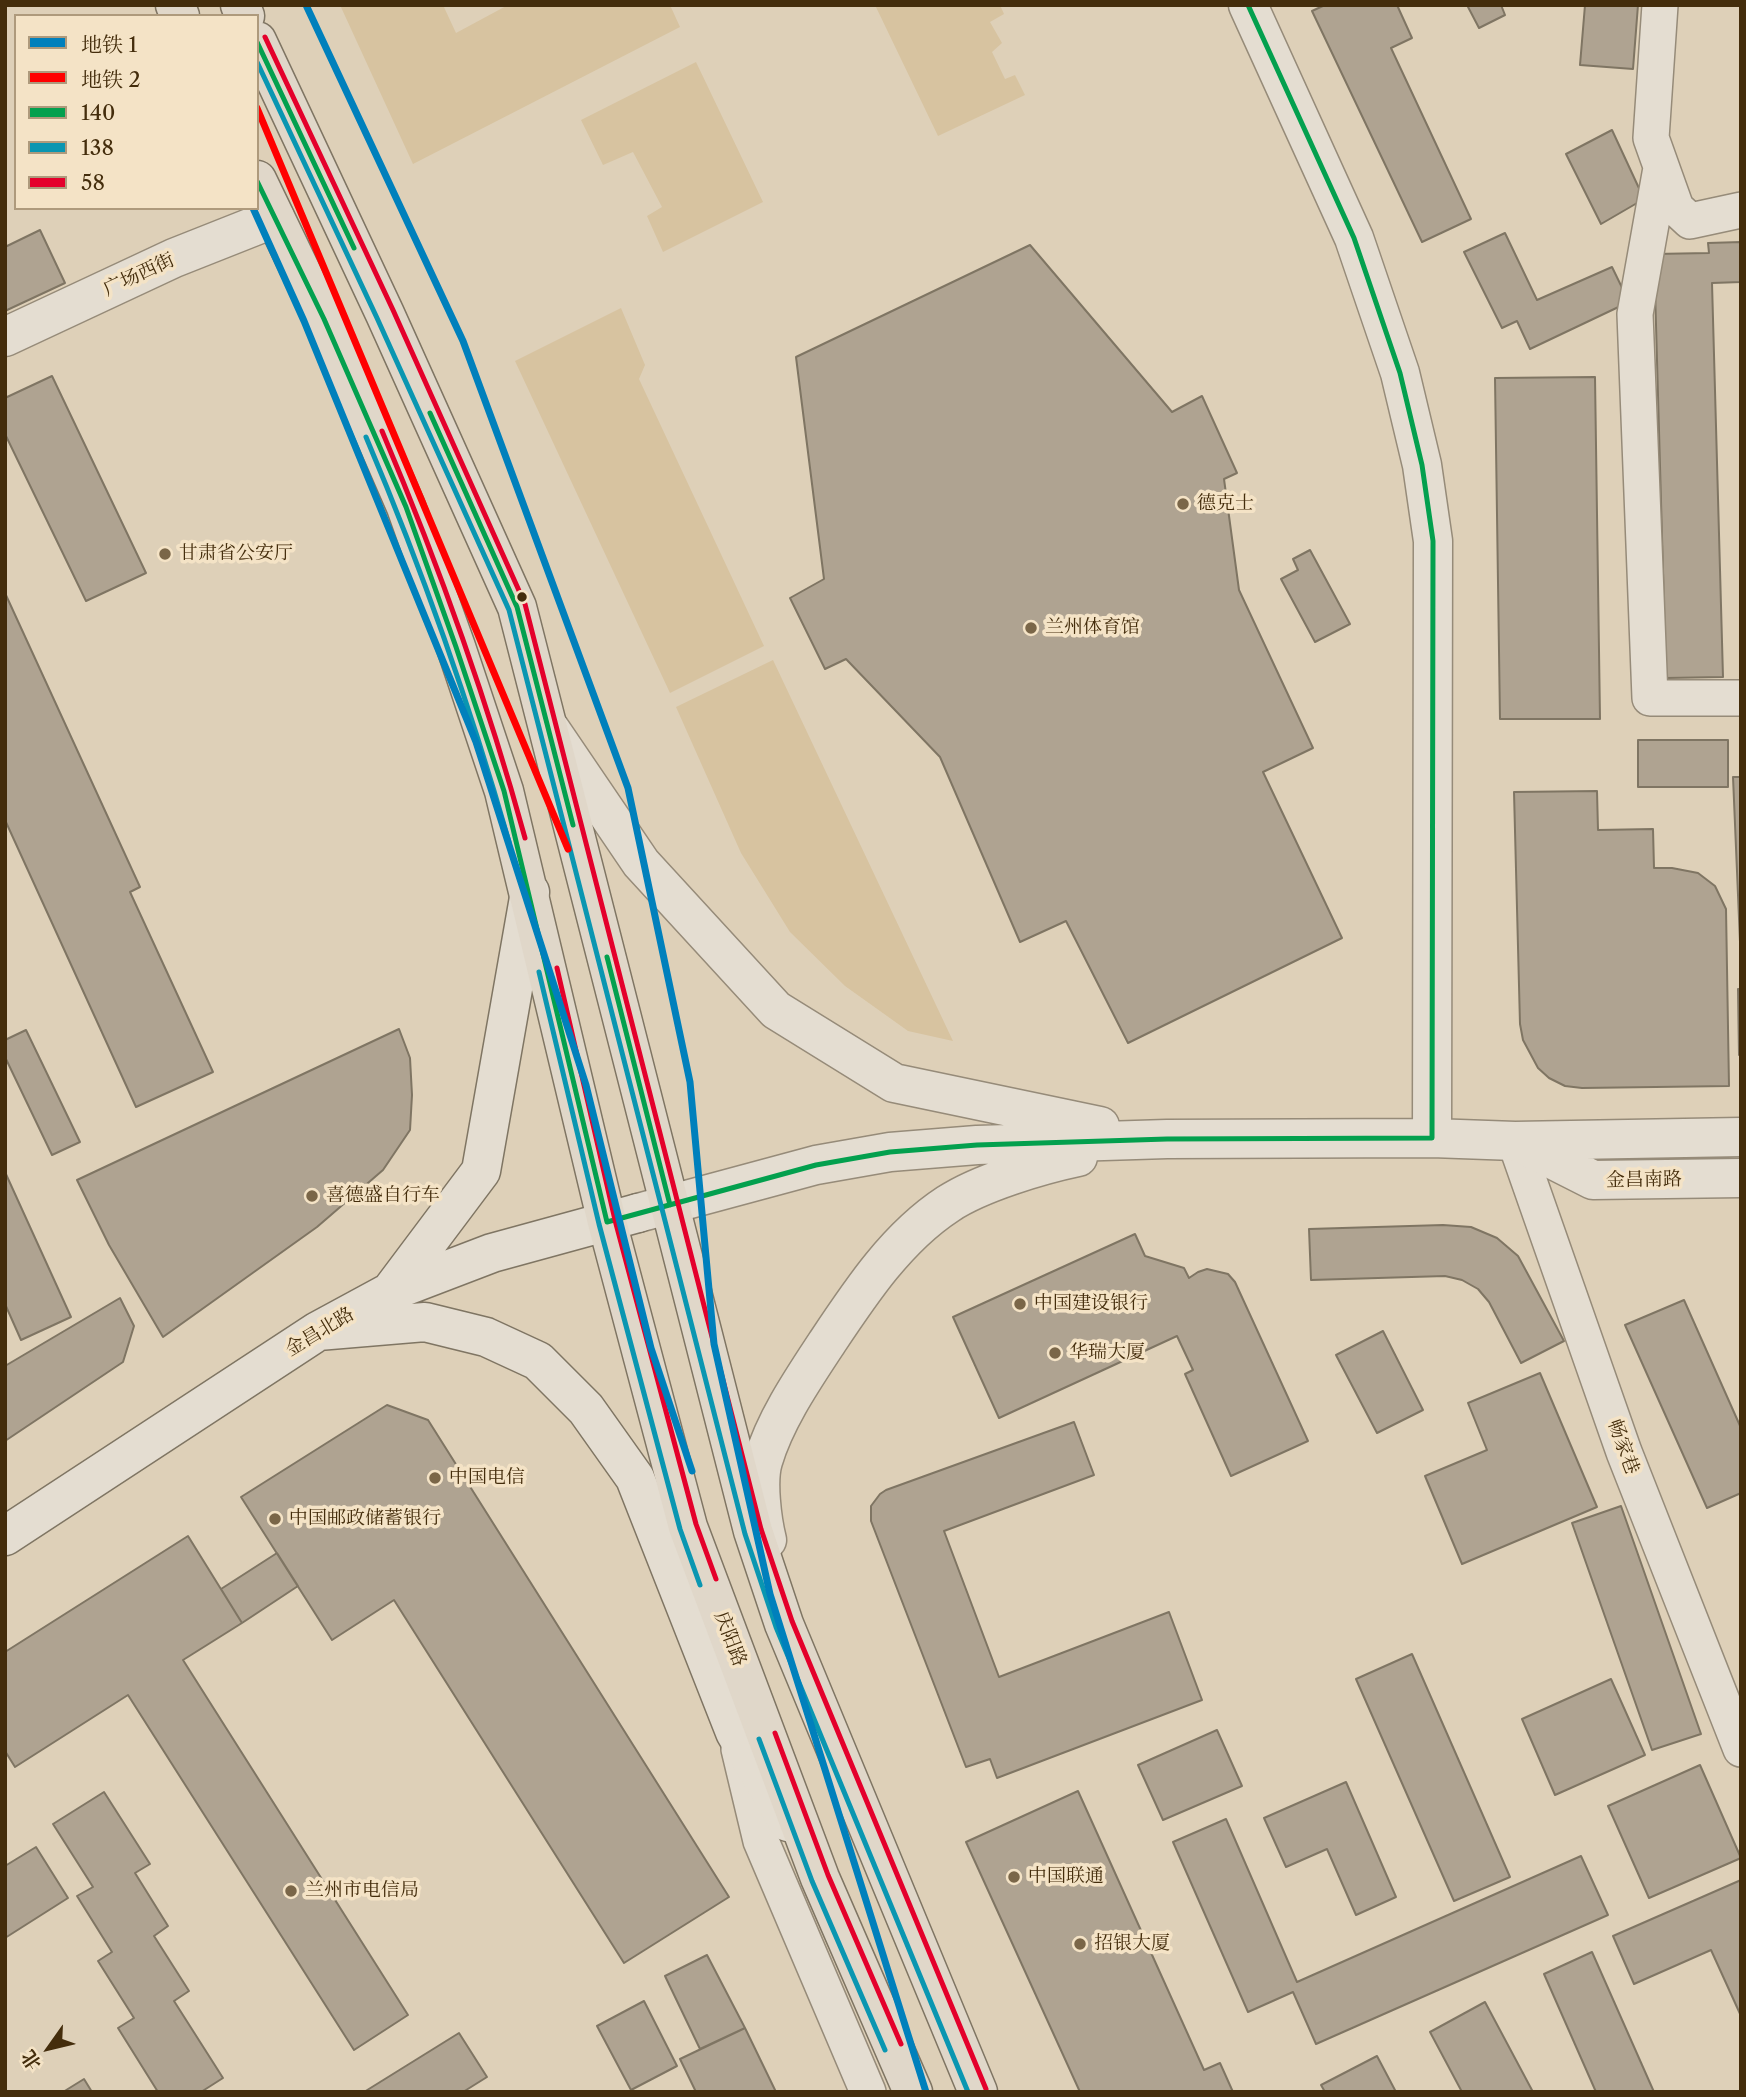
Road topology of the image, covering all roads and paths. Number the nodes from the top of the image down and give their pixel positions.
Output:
1 (1248, 5) edge
2 (1660, 5) edge
3 (259, 45) edge
4 (1661, 168) junction
5 (259, 184) edge
6 (1741, 210) edge
7 (275, 218) junction
8 (5, 337) edge
9 (1741, 698) edge
10 (547, 724) junction
11 (530, 892) junction
12 (1741, 1137) edge
13 (1432, 1138) junction
14 (1167, 1139) junction
15 (1515, 1141) junction
16 (1741, 1178) edge
17 (639, 1213) junction
18 (390, 1292) junction
19 (318, 1331) junction
20 (5, 1536) edge
21 (784, 1624) junction
22 (735, 1732) junction
23 (1741, 1749) edge
24 (820, 1878) junction
25 (868, 2092) edge
26 (913, 2092) edge
27 (978, 2092) edge

1 - 13 street
2 - 4 street
3 - 10 main road, 庆阳路
4 - 6 street
4 - 9 street
5 - 7 main road, 庆阳路
7 - 8 street, 广场西街
7 - 11 main road, 庆阳路
10 - 14 street
10 - 17 main road, 庆阳路
11 - 17 main road, 庆阳路
11 - 18 street
12 - 15 street, 金昌南路
13 - 14 street, 金昌南路
13 - 15 street, 金昌南路
14 - 17 street, 金昌南路
14 - 21 street
15 - 16 street, 金昌南路
15 - 23 street, 畅家巷
17 - 18 street, 金昌北路
17 - 21 main road, 庆阳路
17 - 24 main road, 庆阳路
18 - 19 street, 金昌北路
19 - 20 street, 金昌北路
19 - 22 street
21 - 27 main road, 庆阳路
22 - 24 street
22 - 25 street
24 - 26 main road, 庆阳路

